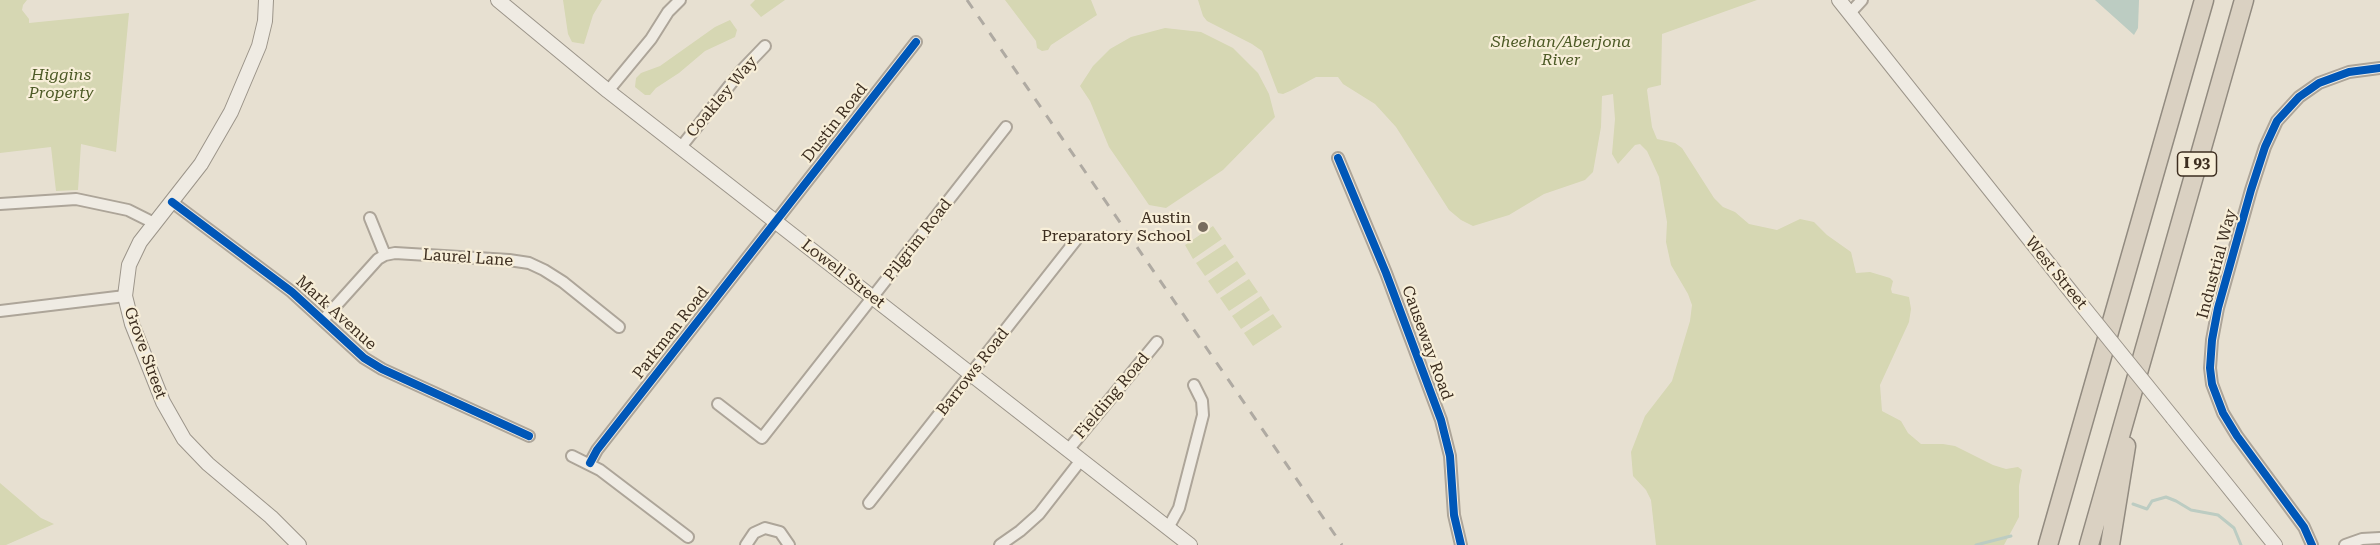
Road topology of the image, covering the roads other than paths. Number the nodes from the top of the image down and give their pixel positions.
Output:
1 (266, 0) edge
2 (498, 0) edge
3 (680, 0) edge
4 (1839, 0) edge
5 (1862, 0) edge
6 (2204, 0) edge
7 (2244, 0) edge
8 (1850, 14) junction
9 (916, 42) dead end
10 (765, 46) dead end
11 (2380, 68) edge
12 (608, 91) junction
13 (1006, 127) dead end
14 (681, 147) junction
15 (1338, 158) dead end
16 (172, 202) junction
17 (0, 204) edge
18 (370, 218) dead end
19 (776, 222) junction
20 (154, 223) junction
21 (1076, 240) dead end
22 (385, 255) junction
23 (125, 296) junction
24 (873, 298) junction
25 (0, 311) edge
26 (324, 319) junction
27 (619, 327) dead end
28 (1157, 342) dead end
29 (971, 374) junction
30 (1194, 385) dead end
31 (2131, 397) junction
32 (718, 404) dead end
33 (529, 436) dead end
34 (1068, 450) junction
35 (572, 456) dead end
36 (1081, 460) junction
37 (590, 463) junction
38 (869, 503) dead end
39 (1168, 528) junction
40 (688, 537) dead end
41 (2380, 538) edge
42 (299, 545) edge
43 (746, 545) edge
44 (789, 545) edge
45 (1000, 545) edge
46 (1190, 545) edge
47 (1461, 545) edge
48 (2048, 545) edge
49 (2088, 545) edge
50 (2110, 545) edge
51 (2275, 545) edge
52 (2312, 545) edge
53 (2345, 545) edge

1 - 16 main road, Grove Street
2 - 12 main road, Lowell Street
3 - 12 street
4 - 8 main road, West Street
5 - 8 street
6 - 48 highway, I 93
7 - 31 highway, I 93
8 - 51 main road, West Street, bridge
9 - 19 street, Dustin Road
10 - 14 street, Coakley Way
11 - 52 street, Industrial Way
12 - 14 main road, Lowell Street
13 - 24 street, Pilgrim Road
14 - 19 main road, Lowell Street
15 - 47 street, Causeway Road
16 - 20 main road, Grove Street
16 - 26 street, Mark Avenue
17 - 20 street
18 - 22 street
19 - 24 main road, Lowell Street
19 - 37 street, Parkman Road
20 - 23 main road, Grove Street
21 - 29 street, Barrows Road
22 - 26 street
22 - 27 street, Laurel Lane
23 - 25 street
23 - 42 main road, Grove Street
24 - 29 main road, Lowell Street
24 - 32 street, Pilgrim Road
26 - 33 street, Mark Avenue
28 - 34 street, Fielding Road
29 - 34 main road, Lowell Street
29 - 38 street, Barrows Road
30 - 39 street
31 - 49 highway, I 93
31 - 50 highway
34 - 36 main road, Lowell Street
35 - 37 street
36 - 39 main road, Lowell Street
36 - 45 street
37 - 40 street
39 - 46 main road, Lowell Street
41 - 53 street
43 - 44 street

